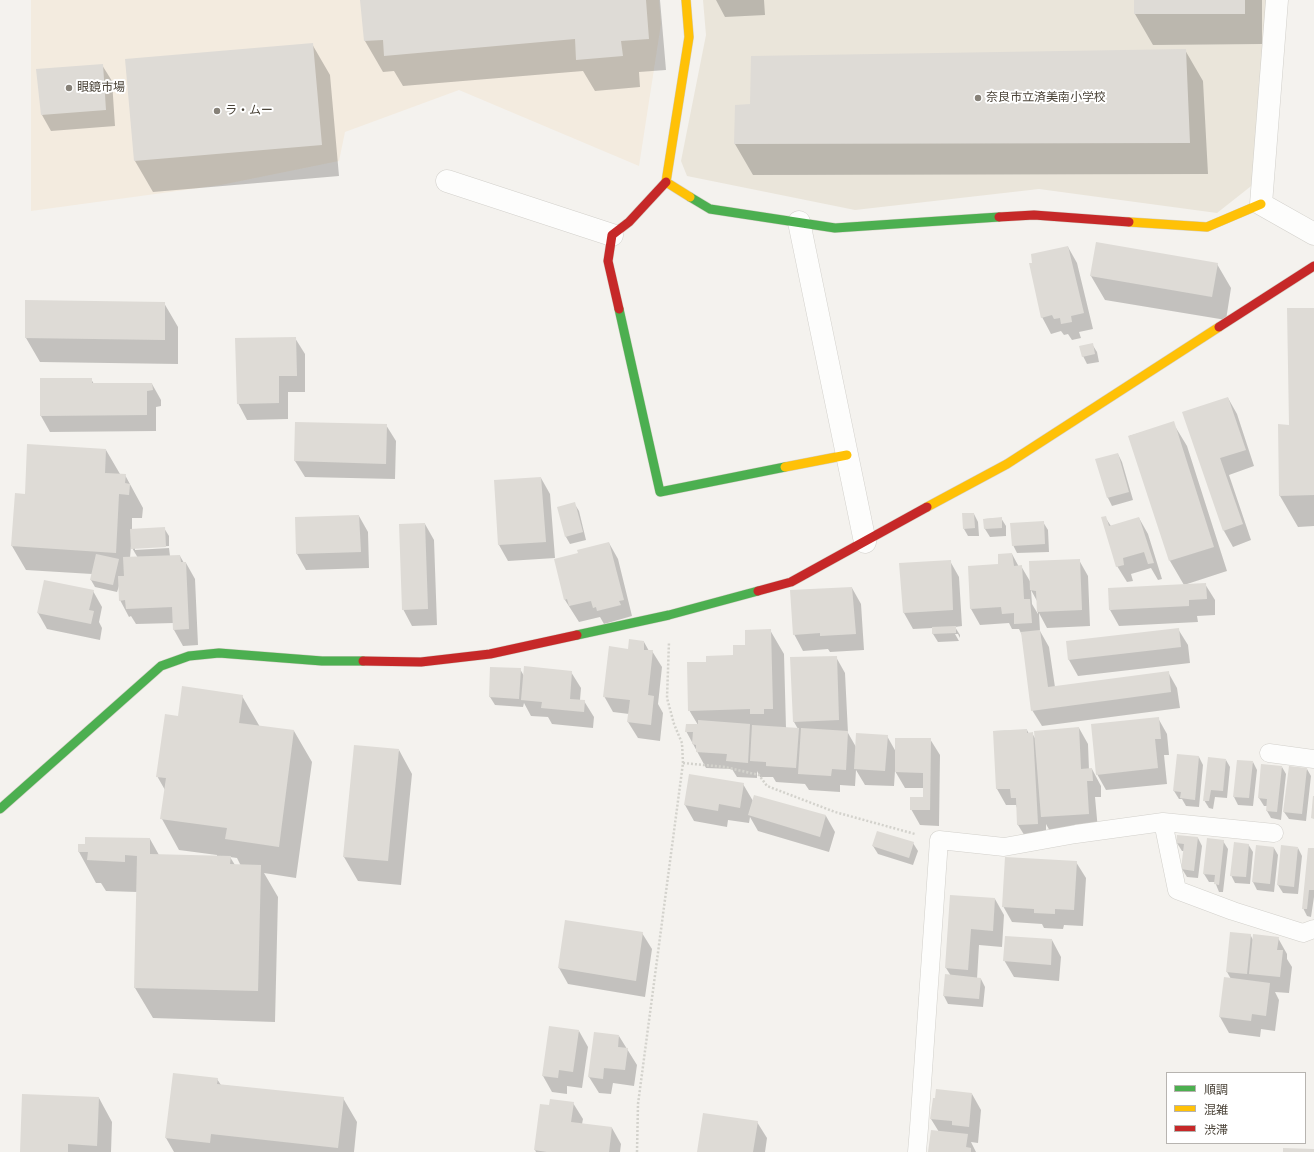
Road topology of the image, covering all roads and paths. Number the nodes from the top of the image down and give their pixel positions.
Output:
1 (686, 0) edge
2 (1277, 0) edge
3 (447, 181) dead end
4 (666, 182) junction
5 (1261, 204) junction
6 (799, 222) junction
7 (1314, 234) edge
8 (612, 235) junction
9 (1314, 266) edge
10 (847, 455) junction
11 (865, 542) junction
12 (669, 615) junction
13 (1269, 753) dead end
14 (1314, 759) edge
15 (683, 763) junction
16 (0, 809) edge
17 (1163, 822) junction
18 (1274, 833) dead end
19 (939, 840) junction
20 (1314, 930) edge
21 (637, 1152) edge
22 (917, 1152) edge

1 - 4 street
2 - 5 street
3 - 8 street
4 - 6 street
4 - 8 street
5 - 6 street
5 - 7 street
6 - 10 street
8 - 10 street
9 - 11 street
10 - 11 street
11 - 12 street
12 - 15 path
12 - 16 street
13 - 14 lane
15 - 19 path
15 - 21 path
17 - 18 lane
17 - 19 lane
17 - 20 lane
19 - 22 lane

